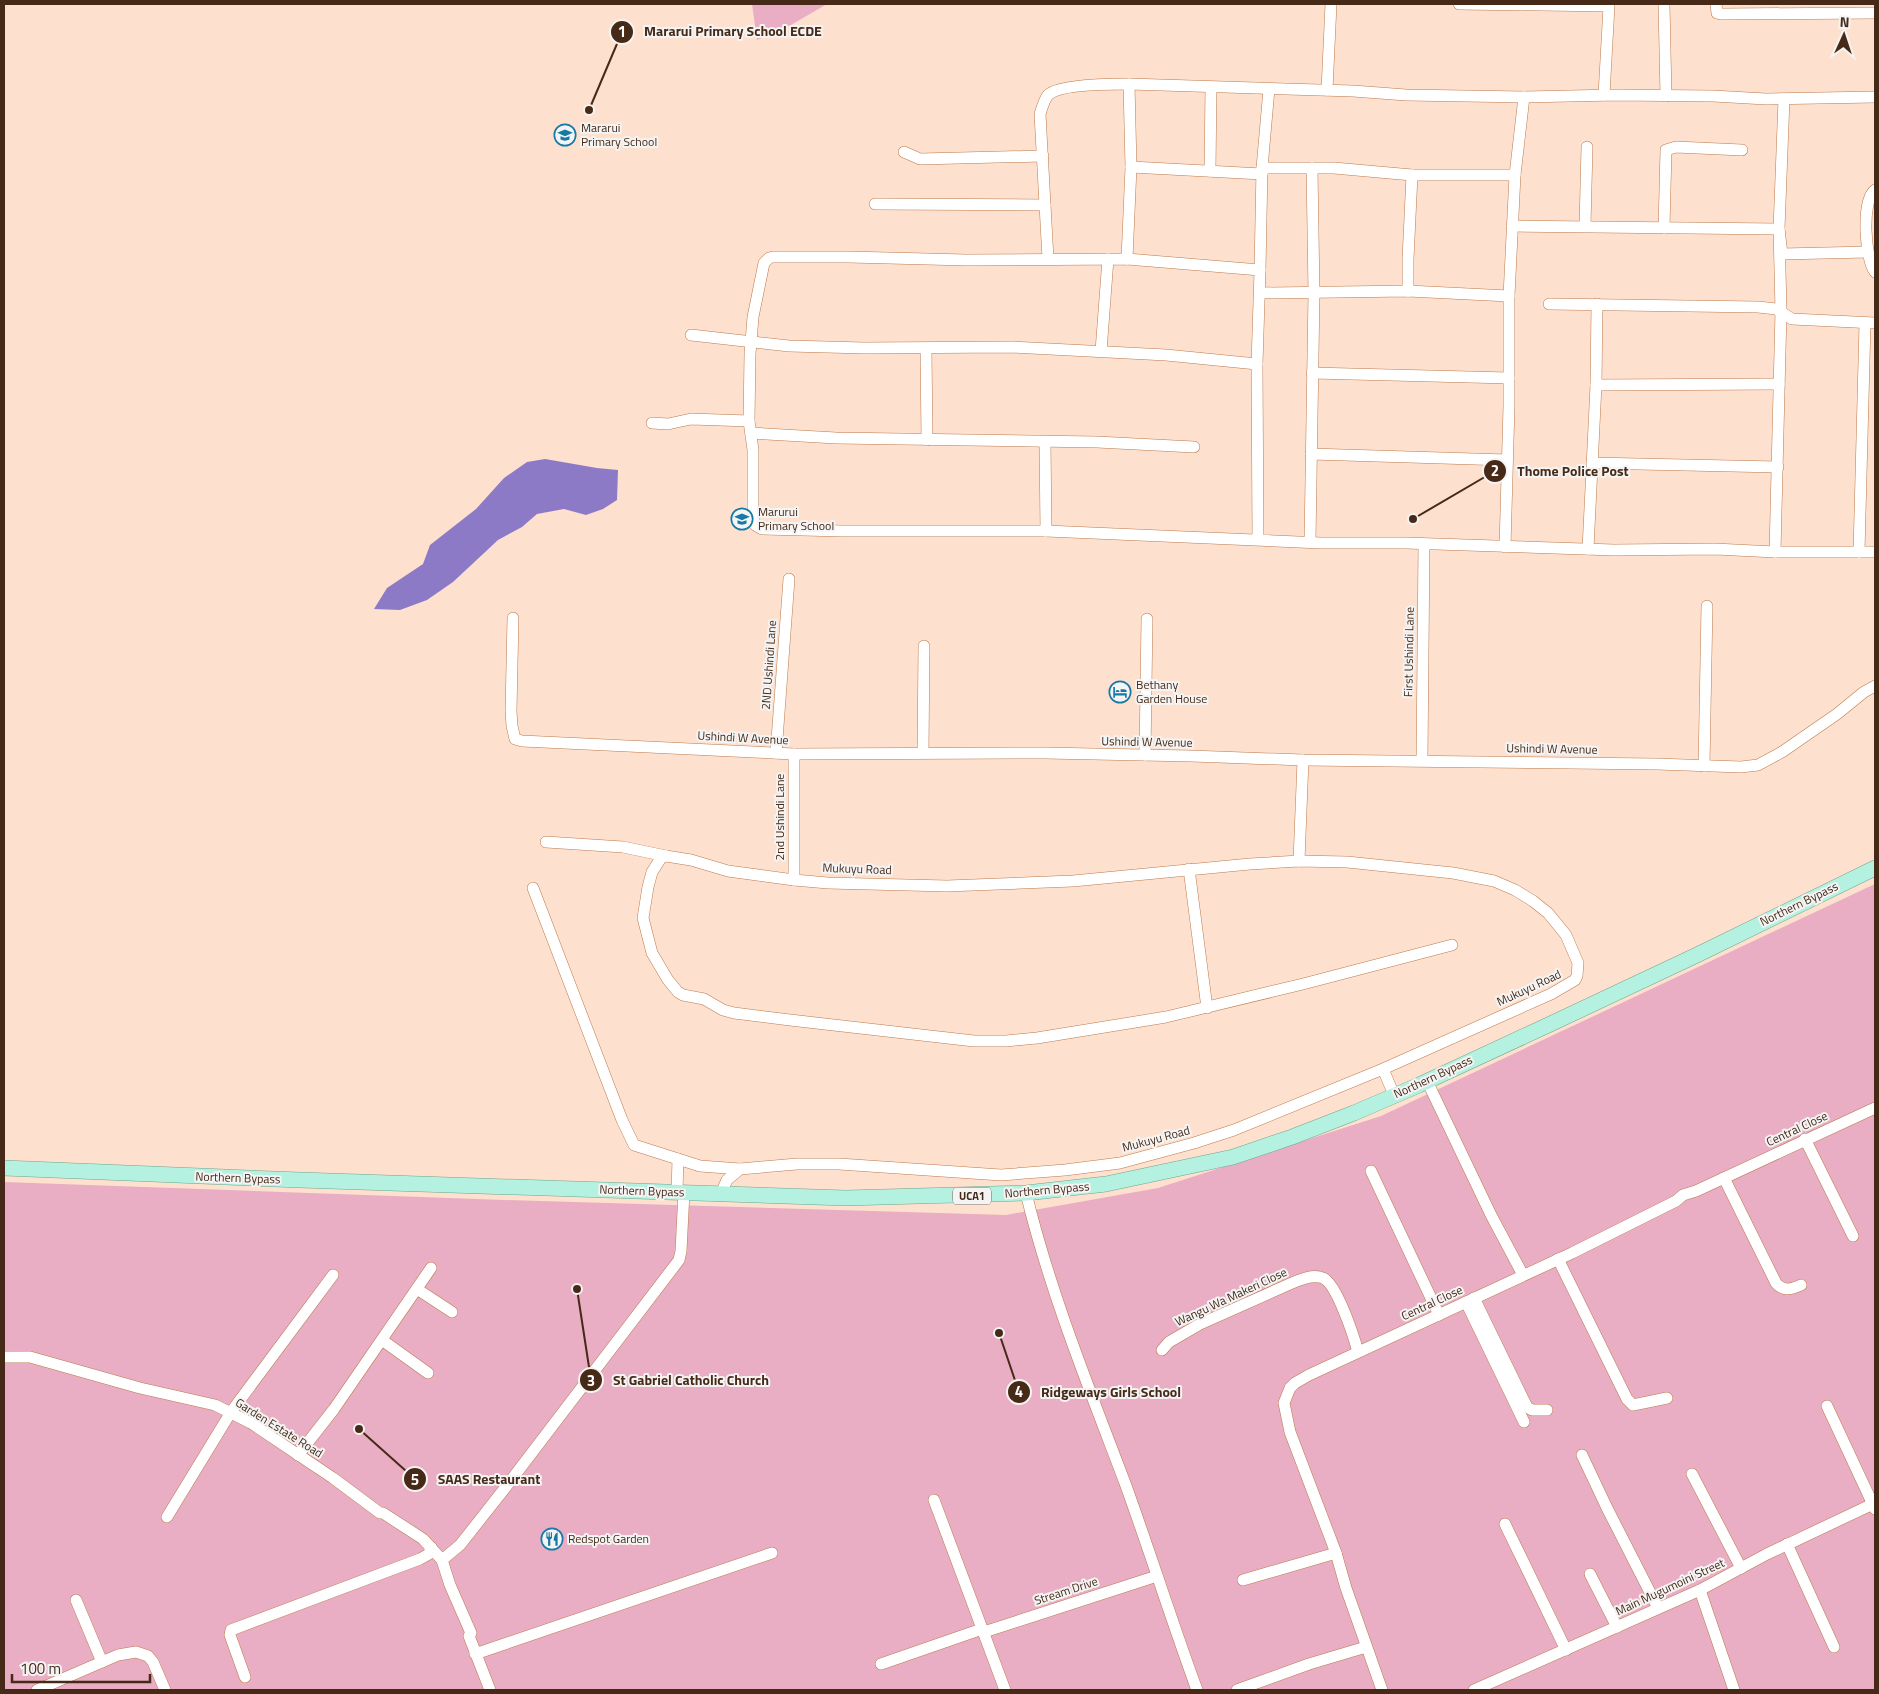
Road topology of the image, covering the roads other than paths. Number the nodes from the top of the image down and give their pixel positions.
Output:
1 (1331, 4) edge
2 (1460, 4) edge
3 (1664, 4) edge
4 (1716, 4) edge
5 (1609, 5) edge
6 (1795, 8) edge
7 (1875, 10) edge
8 (1130, 84) junction
9 (1211, 87) junction
10 (1269, 89) junction
11 (1327, 90) junction
12 (1604, 95) junction
13 (1666, 96) junction
14 (1524, 97) junction
15 (1875, 97) edge
16 (1784, 99) junction
17 (1586, 147) dead end
18 (1742, 150) dead end
19 (904, 152) dead end
20 (1043, 156) junction
21 (1130, 167) junction
22 (1312, 168) junction
23 (1210, 171) junction
24 (1262, 171) junction
25 (1412, 175) junction
26 (1515, 175) junction
27 (1875, 190) edge
28 (875, 204) dead end
29 (1045, 205) junction
30 (1512, 226) junction
31 (1586, 226) junction
32 (1664, 228) junction
33 (1779, 229) junction
34 (1868, 252) junction
35 (1048, 259) junction
36 (1108, 259) junction
37 (1127, 259) junction
38 (1260, 270) junction
39 (1875, 272) edge
40 (1408, 291) junction
41 (1261, 293) junction
42 (1314, 294) junction
43 (1509, 296) junction
44 (1549, 304) dead end
45 (1597, 304) junction
46 (1781, 311) junction
47 (1870, 323) edge
48 (691, 335) dead end
49 (751, 340) junction
50 (926, 349) junction
51 (1101, 351) junction
52 (1258, 364) junction
53 (1312, 373) junction
54 (1510, 378) junction
55 (1779, 384) junction
56 (1596, 385) junction
57 (749, 421) junction
58 (652, 423) dead end
59 (751, 433) junction
60 (927, 440) junction
61 (1045, 442) junction
62 (1194, 447) dead end
63 (1311, 454) junction
64 (1508, 460) junction
65 (1592, 463) junction
66 (1778, 467) junction
67 (1046, 531) junction
68 (1258, 540) junction
69 (1310, 542) junction
70 (1424, 544) junction
71 (1505, 547) junction
72 (1588, 549) junction
73 (1775, 552) junction
74 (1859, 552) junction
75 (1875, 552) edge
76 (789, 579) dead end
77 (1707, 606) dead end
78 (512, 618) dead end
79 (1148, 618) dead end
80 (924, 646) dead end
81 (1875, 686) edge
82 (776, 753) junction
83 (923, 753) junction
84 (794, 754) junction
85 (1145, 755) junction
86 (1303, 760) junction
87 (1422, 760) junction
88 (1704, 766) junction
89 (546, 842) dead end
90 (666, 856) junction
91 (1299, 861) junction
92 (1875, 868) edge
93 (1189, 869) junction
94 (794, 880) junction
95 (533, 888) dead end
96 (1452, 945) dead end
97 (1208, 1008) junction
98 (1383, 1069) junction
99 (1427, 1081) junction
100 (1394, 1095) junction
101 (1875, 1108) edge
102 (1805, 1139) junction
103 (1194, 1143) junction
104 (678, 1159) junction
105 (1202, 1164) junction
106 (4, 1168) edge
107 (740, 1170) junction
108 (1371, 1170) dead end
109 (1001, 1175) junction
110 (1724, 1178) junction
111 (681, 1192) junction
112 (721, 1193) junction
113 (1026, 1193) junction
114 (1004, 1194) junction
115 (1854, 1236) dead end
116 (1558, 1259) junction
117 (431, 1268) dead end
118 (333, 1275) dead end
119 (1523, 1275) junction
120 (1801, 1285) dead end
121 (417, 1289) junction
122 (1470, 1300) junction
123 (452, 1312) dead end
124 (1439, 1315) junction
125 (382, 1340) junction
126 (1162, 1350) dead end
127 (1358, 1352) junction
128 (4, 1357) edge
129 (428, 1373) dead end
130 (1668, 1398) dead end
131 (1827, 1406) dead end
132 (1547, 1410) dead end
133 (231, 1412) junction
134 (1524, 1422) dead end
135 (298, 1455) junction
136 (1582, 1455) dead end
137 (1692, 1474) dead end
138 (934, 1500) dead end
139 (1875, 1505) edge
140 (166, 1516) dead end
141 (1505, 1524) dead end
142 (1787, 1544) junction
143 (431, 1547) junction
144 (772, 1553) dead end
145 (1336, 1553) junction
146 (442, 1560) junction
147 (1741, 1568) junction
148 (1590, 1574) dead end
149 (1157, 1576) junction
150 (1243, 1580) dead end
151 (1700, 1590) junction
152 (76, 1600) dead end
153 (1658, 1608) junction
154 (1617, 1627) junction
155 (983, 1630) junction
156 (1366, 1647) junction
157 (1834, 1648) dead end
158 (1566, 1650) junction
159 (475, 1654) junction
160 (102, 1662) junction
161 (880, 1664) dead end
162 (246, 1677) dead end
163 (37, 1690) edge
164 (165, 1690) edge
165 (490, 1690) edge
166 (1005, 1690) edge
167 (1197, 1690) edge
168 (1237, 1690) edge
169 (1382, 1690) edge
170 (1474, 1690) edge
171 (1734, 1690) edge

1 - 11 street
2 - 5 street
3 - 13 street
4 - 6 street
5 - 12 street
6 - 7 street
8 - 9 street
8 - 20 street
8 - 21 street
9 - 10 street
9 - 23 street
10 - 11 street
10 - 24 street
11 - 14 street
12 - 13 street
12 - 14 street
13 - 16 street
14 - 26 street
15 - 16 street
16 - 33 street
17 - 31 street
18 - 32 street
19 - 20 street
20 - 29 street
21 - 23 street
21 - 37 street
22 - 24 street
22 - 25 street
22 - 42 street
23 - 24 street
24 - 38 street
25 - 26 street
25 - 40 street
26 - 30 street
27 - 34 street
28 - 29 street
29 - 35 street
30 - 31 street
30 - 43 street
31 - 32 street
32 - 33 street
33 - 34 street
33 - 46 street
34 - 39 street
35 - 36 street
35 - 49 street
36 - 37 street
36 - 51 street
37 - 38 street
38 - 41 street
40 - 42 street
40 - 43 street
41 - 42 street
41 - 52 street
42 - 53 street
43 - 54 street
44 - 45 street
45 - 46 street
45 - 56 street
46 - 47 street
46 - 55 street
47 - 74 street
48 - 49 street
49 - 50 street
49 - 57 street
50 - 51 street
50 - 60 street
51 - 52 street
52 - 68 street
53 - 54 street
53 - 63 street
54 - 64 street
55 - 56 street
55 - 66 street
56 - 65 street
57 - 58 street
57 - 59 street
59 - 60 street
59 - 67 street
60 - 61 street
61 - 62 street
61 - 67 street
63 - 64 street
63 - 69 street
64 - 71 street
65 - 66 street
65 - 72 street
66 - 73 street
67 - 68 street
68 - 69 street
69 - 70 street
70 - 71 street
70 - 87 street, First Ushindi Lane
71 - 72 street
72 - 73 street
73 - 74 street
74 - 75 street
76 - 82 street, 2ND Ushindi Lane
77 - 88 street
78 - 82 street, Ushindi W Avenue
79 - 85 street
80 - 83 street
81 - 88 street, Ushindi W Avenue
82 - 84 street, Ushindi W Avenue
83 - 84 street, Ushindi W Avenue
83 - 85 street, Ushindi W Avenue
84 - 94 street, 2nd Ushindi Lane
85 - 86 street, Ushindi W Avenue
86 - 87 street, Ushindi W Avenue
86 - 91 street
87 - 88 street, Ushindi W Avenue
89 - 90 street, Mukuyu Road
90 - 94 street, Mukuyu Road
90 - 97 street
91 - 93 street, Mukuyu Road
91 - 98 street, Mukuyu Road
92 - 99 main road, Northern Bypass / UCA1
93 - 94 street, Mukuyu Road
93 - 97 street
95 - 104 street, Mukuyu Road
96 - 97 street
98 - 100 street
98 - 103 street, Mukuyu Road
99 - 100 main road, Northern Bypass / UCA1
99 - 119 street
100 - 105 main road, Northern Bypass / UCA1
101 - 102 street, Central Close
102 - 110 street, Central Close
102 - 115 street
103 - 105 street
103 - 109 street, Mukuyu Road
104 - 107 street, Mukuyu Road
104 - 111 street
105 - 113 main road, Northern Bypass / UCA1
106 - 111 main road, Northern Bypass / UCA1
107 - 109 street, Mukuyu Road
107 - 112 street
108 - 124 street
109 - 114 street
110 - 116 street, Central Close
110 - 120 street
111 - 112 main road, Northern Bypass / UCA1
111 - 146 street
112 - 114 main road, Northern Bypass / UCA1
113 - 114 main road, Northern Bypass / UCA1
113 - 149 street
116 - 119 street, Central Close
116 - 130 street
117 - 121 street
118 - 133 street
119 - 122 street, Central Close
121 - 123 street
121 - 125 street
122 - 124 street, Central Close
122 - 132 street
122 - 134 street
124 - 127 street, Central Close
125 - 129 street
125 - 135 street
126 - 127 street, Wangu Wa Makeri Close
127 - 145 street, Central Close
128 - 133 street, Garden Estate Road
131 - 139 street
133 - 135 street, Garden Estate Road
133 - 140 street
135 - 143 street, Garden Estate Road
136 - 153 street
137 - 147 street
138 - 155 street
139 - 142 street, Main Mugumoini Street
141 - 158 street
142 - 147 street, Main Mugumoini Street
142 - 157 street
143 - 146 street, Garden Estate Road
143 - 162 street
144 - 159 street
145 - 150 street
145 - 156 street, Central Close
146 - 159 street, Garden Estate Road
147 - 151 street, Main Mugumoini Street
148 - 154 street
149 - 155 street, Stream Drive
149 - 167 street
151 - 153 street, Main Mugumoini Street
151 - 171 street
152 - 160 street
153 - 154 street, Main Mugumoini Street
154 - 158 street, Main Mugumoini Street
155 - 161 street, Stream Drive
155 - 166 street
156 - 168 street
156 - 169 street, Central Close
158 - 170 street, Main Mugumoini Street
159 - 165 street, Garden Estate Road
160 - 163 street
160 - 164 street

